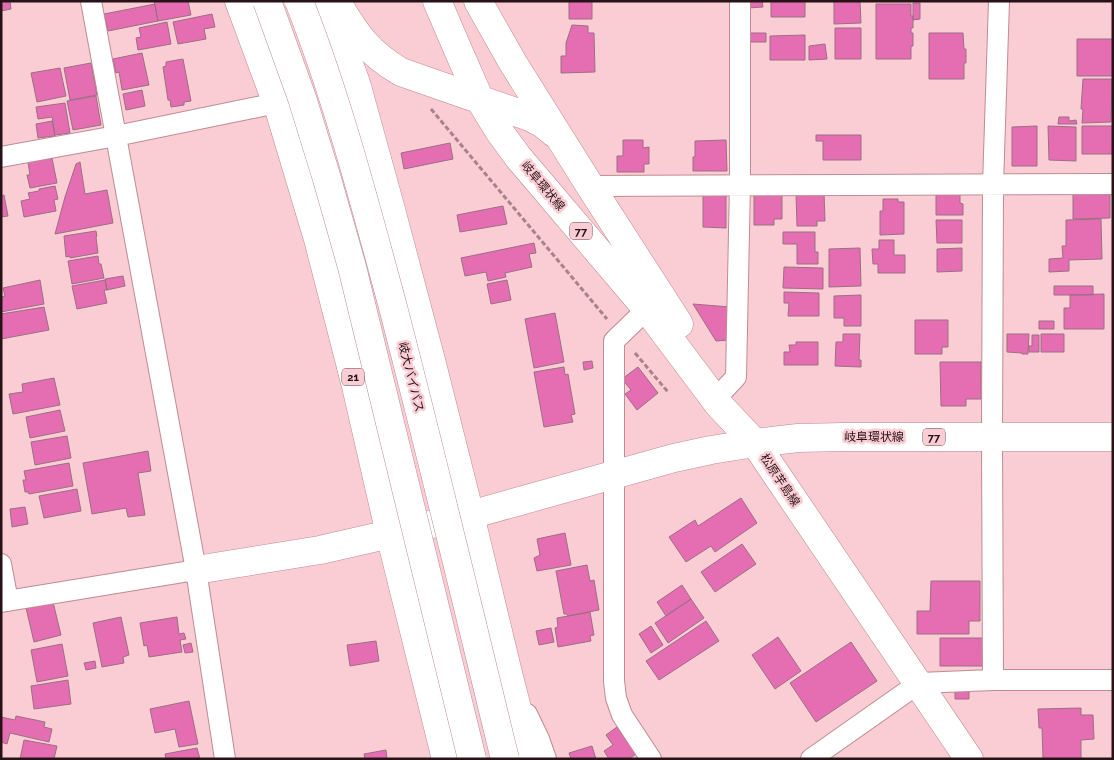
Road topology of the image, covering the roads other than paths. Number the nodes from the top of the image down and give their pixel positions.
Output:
1 (91, 1) edge
2 (239, 1) edge
3 (267, 1) edge
4 (299, 1) edge
5 (326, 1) edge
6 (336, 1) edge
7 (437, 1) edge
8 (478, 1) edge
9 (740, 1) edge
10 (999, 1) edge
11 (480, 100) junction
12 (277, 103) junction
13 (116, 136) junction
14 (566, 147) junction
15 (1, 158) edge
16 (740, 184) junction
17 (1113, 184) edge
18 (993, 185) junction
19 (590, 186) junction
20 (648, 309) junction
21 (723, 391) junction
22 (992, 437) junction
23 (1113, 437) edge
24 (755, 443) junction
25 (614, 474) junction
26 (470, 515) junction
27 (390, 534) junction
28 (1, 564) edge
29 (196, 570) junction
30 (4, 602) edge
31 (508, 673) junction
32 (993, 680) junction
33 (1113, 680) edge
34 (919, 683) junction
35 (225, 759) edge
36 (446, 759) edge
37 (472, 759) edge
38 (505, 759) edge
39 (530, 759) edge
40 (546, 759) edge
41 (651, 759) edge
42 (811, 759) edge
43 (969, 759) edge

1 - 13 street
2 - 12 main road, 21
3 - 37 main road, 21, bridge
4 - 38 main road, 岐大バイパス, bridge
5 - 26 main road
6 - 11 main road
7 - 11 main road, 岐阜環状線 / 77
8 - 14 main road, 77
9 - 16 street
10 - 18 street
11 - 14 main road
11 - 20 main road, 岐阜環状線 / 77
12 - 13 street
12 - 27 main road, 21
13 - 15 street
13 - 29 street
14 - 19 main road, 77
16 - 18 street
16 - 19 street
16 - 21 street
17 - 18 street
18 - 22 street
19 - 21 main road, 77
20 - 24 main road, 岐阜環状線 / 77
20 - 25 street
21 - 24 main road, 77
22 - 23 main road, 岐阜環状線 / 77
22 - 24 main road, 岐阜環状線 / 77
22 - 32 street
24 - 25 main road, 松原芋島線
24 - 34 main road, 松原芋島線
25 - 26 main road, 松原芋島線
25 - 41 street
26 - 27 main road, 松原芋島線
26 - 31 main road
27 - 29 main road, 松原芋島線
27 - 36 main road, 21
28 - 30 street
29 - 30 street
29 - 35 street
31 - 39 main road
31 - 40 street
32 - 33 street
32 - 34 street
34 - 42 street
34 - 43 main road, 松原芋島線

